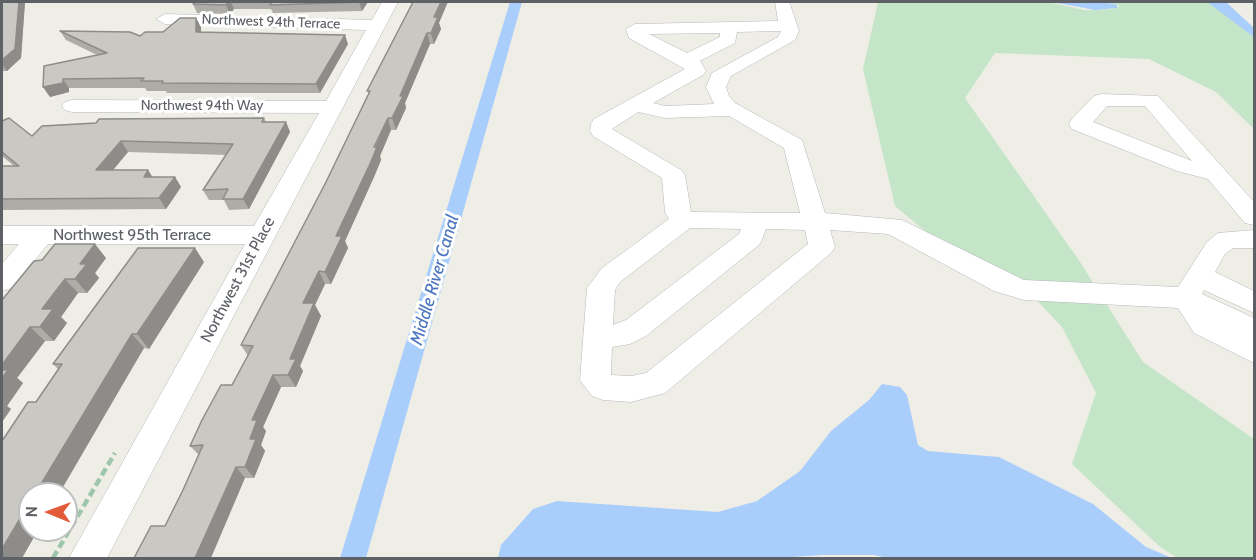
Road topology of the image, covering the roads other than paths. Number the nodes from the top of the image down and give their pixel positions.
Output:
1 (390, 2) edge
2 (165, 19) dead end
3 (377, 25) junction
4 (728, 27) junction
5 (692, 65) junction
6 (720, 76) junction
7 (638, 103) junction
8 (72, 106) dead end
9 (331, 107) junction
10 (732, 110) junction
11 (1214, 171) junction
12 (684, 220) junction
13 (755, 221) junction
14 (816, 223) junction
15 (2, 235) edge
16 (41, 235) junction
17 (262, 235) junction
18 (1253, 235) edge
19 (2, 281) edge
20 (1193, 287) junction
21 (1254, 303) edge
22 (1254, 331) edge
23 (598, 336) junction
24 (1254, 351) edge
25 (87, 558) edge

1 - 3 street, Northwest 31st Place
2 - 3 street, Northwest 94th Terrace
3 - 9 street, Northwest 31st Place
4 - 5 street
4 - 5 street
4 - 6 street
5 - 6 street
5 - 7 street
6 - 10 street
7 - 10 street
7 - 12 street
8 - 9 street, Northwest 94th Way
9 - 17 street, Northwest 31st Place
10 - 14 street
11 - 11 street
11 - 18 street
12 - 13 street
12 - 23 street
13 - 14 street
13 - 23 street
14 - 20 street
14 - 23 street
15 - 16 street, Northwest 95th Terrace
16 - 17 street, Northwest 95th Terrace
16 - 19 street
17 - 25 street, Northwest 31st Place
18 - 20 street
20 - 21 street
20 - 22 street
20 - 24 street

